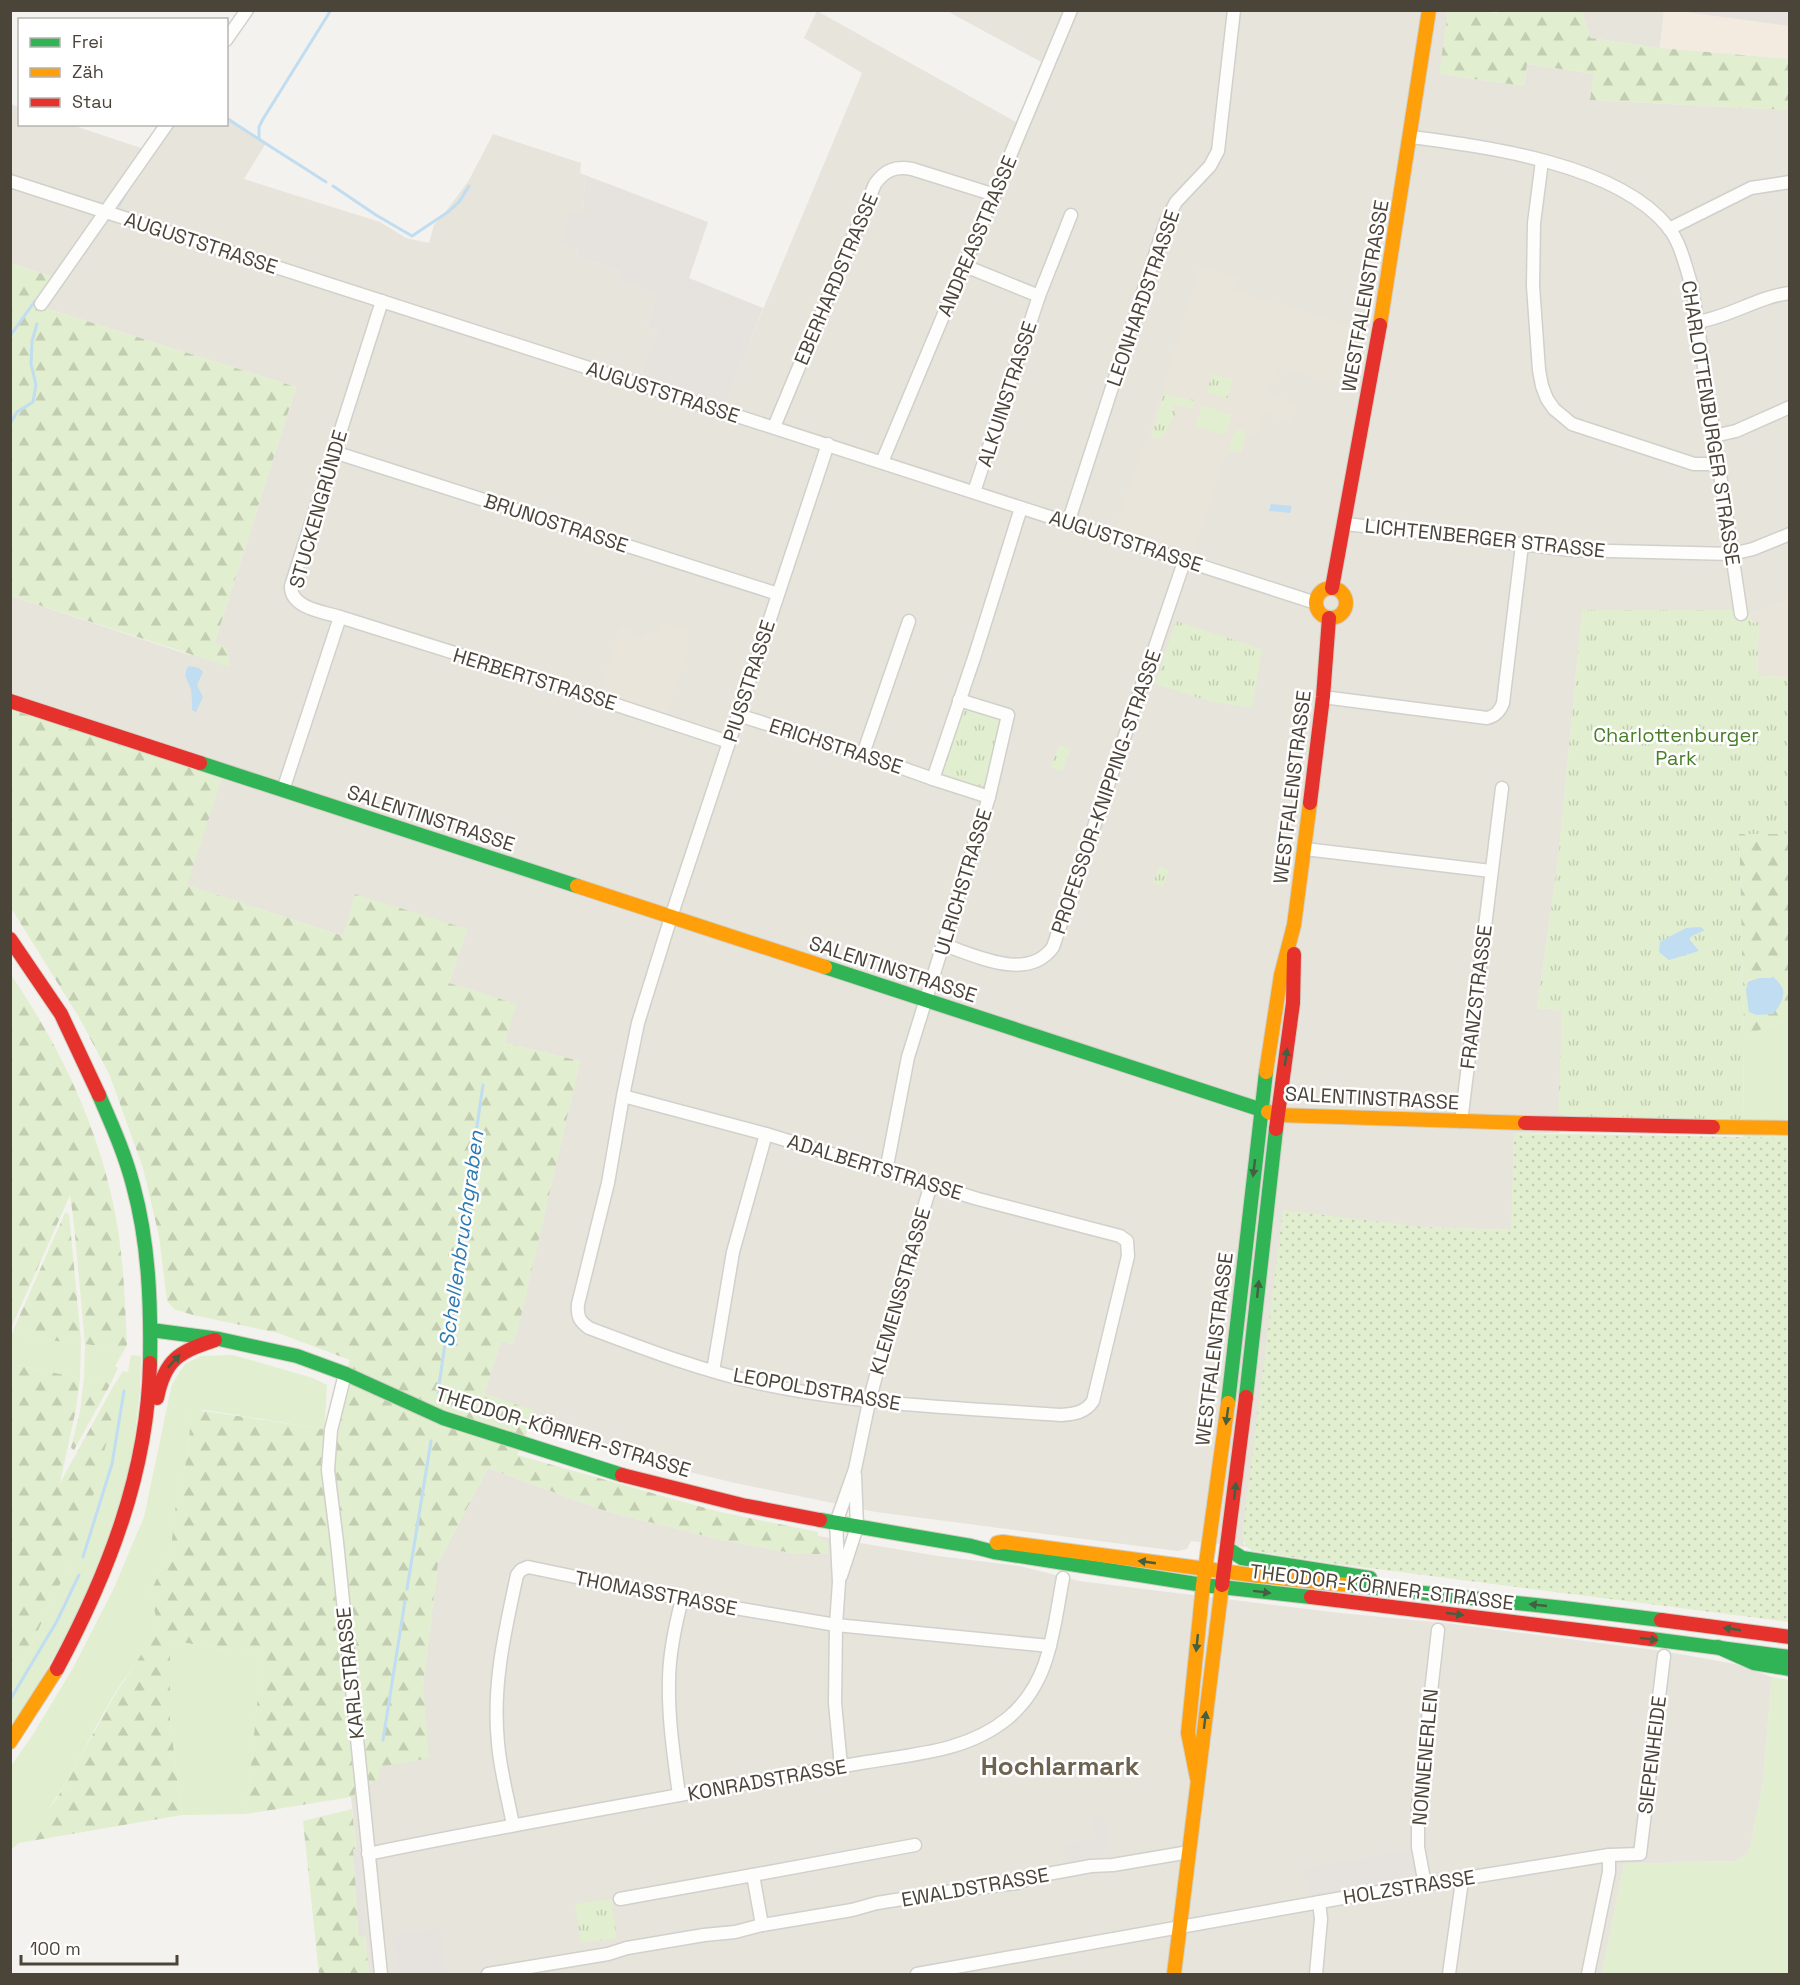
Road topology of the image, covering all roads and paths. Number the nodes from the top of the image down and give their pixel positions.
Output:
1 (247, 10) edge
2 (1071, 10) edge
3 (1234, 10) edge
4 (1430, 10) edge
5 (228, 37) edge
6 (166, 126) edge
7 (1411, 137) junction
8 (1542, 161) junction
9 (10, 181) edge
10 (1790, 182) edge
11 (995, 195) junction
12 (106, 211) junction
13 (1071, 215) dead end
14 (1669, 229) junction
15 (965, 266) junction
16 (1790, 293) edge
17 (1039, 296) junction
18 (382, 301) junction
19 (41, 304) dead end
20 (1697, 322) junction
21 (1790, 407) edge
22 (774, 427) junction
23 (1714, 436) junction
24 (828, 444) junction
25 (334, 452) junction
26 (882, 462) junction
27 (1719, 464) junction
28 (974, 492) junction
29 (1021, 508) junction
30 (1068, 523) junction
31 (1346, 524) junction
32 (1790, 534) edge
33 (1522, 545) junction
34 (1732, 554) junction
35 (1185, 559) junction
36 (1332, 588) junction
37 (778, 594) junction
38 (1316, 603) junction
39 (1741, 614) dead end
40 (340, 617) junction
41 (1329, 618) junction
42 (909, 621) dead end
43 (1323, 697) junction
44 (959, 700) junction
45 (10, 701) edge
46 (738, 715) junction
47 (729, 742) junction
48 (863, 754) junction
49 (933, 779) junction
50 (1502, 788) dead end
51 (283, 790) junction
52 (989, 797) junction
53 (1305, 849) junction
54 (1491, 872) junction
55 (671, 917) junction
56 (1294, 925) junction
57 (10, 939) edge
58 (944, 945) junction
59 (927, 1001) junction
60 (623, 1096) junction
61 (1262, 1110) junction
62 (1278, 1115) junction
63 (1461, 1122) junction
64 (1790, 1128) edge
65 (766, 1134) junction
66 (886, 1171) junction
67 (931, 1184) junction
68 (1127, 1241) joint
69 (151, 1330) junction
70 (219, 1339) junction
71 (713, 1371) junction
72 (345, 1374) junction
73 (869, 1402) junction
74 (855, 1469) junction
75 (836, 1523) junction
76 (857, 1527) junction
77 (119, 1533) junction
78 (971, 1546) junction
79 (1228, 1550) junction
80 (1205, 1570) junction
81 (1225, 1572) junction
82 (1064, 1578) dead end
83 (839, 1582) junction
84 (1203, 1585) junction
85 (1223, 1587) junction
86 (1433, 1594) junction
87 (681, 1599) junction
88 (836, 1625) junction
89 (1438, 1630) dead end
90 (1790, 1637) edge
91 (1050, 1646) junction
92 (1718, 1647) junction
93 (1664, 1656) dead end
94 (1790, 1657) edge
95 (1790, 1669) edge
96 (10, 1742) edge
97 (841, 1766) junction
98 (1197, 1778) junction
99 (680, 1795) junction
100 (513, 1825) junction
101 (915, 1845) dead end
102 (1189, 1852) junction
103 (368, 1854) junction
104 (1640, 1854) joint
105 (1609, 1855) junction
106 (753, 1875) junction
107 (1460, 1879) junction
108 (1425, 1885) junction
109 (620, 1899) dead end
110 (1319, 1902) junction
111 (762, 1925) junction
112 (1180, 1927) junction
113 (381, 1974) edge
114 (488, 1974) edge
115 (917, 1974) edge
116 (1174, 1974) edge
117 (1316, 1974) edge
118 (1449, 1974) edge
119 (1588, 1974) edge

1 - 5 street
2 - 11 street, ANDREASSTRASSE
3 - 30 street, LEONHARDSTRASSE
4 - 7 main road, WESTFALENSTRASSE
6 - 12 street
7 - 8 street, CHARLOTTENBURGER STRASSE
7 - 31 main road, WESTFALENSTRASSE
8 - 14 street, CHARLOTTENBURGER STRASSE
8 - 27 street
9 - 12 street, AUGUSTSTRASSE
10 - 14 street
11 - 15 street, ANDREASSTRASSE
11 - 22 street, EBERHARDSTRASSE
12 - 18 street, AUGUSTSTRASSE
12 - 19 street
13 - 17 street, ALKUINSTRASSE
14 - 20 street, CHARLOTTENBURGER STRASSE
15 - 17 street, ALKUINSTRASSE
15 - 26 street, ANDREASSTRASSE
16 - 20 street
17 - 28 street, ALKUINSTRASSE
18 - 22 street, AUGUSTSTRASSE
18 - 25 street, STUCKENGRÜNDE
20 - 23 street, CHARLOTTENBURGER STRASSE
21 - 23 street
22 - 24 street, AUGUSTSTRASSE
23 - 27 street, CHARLOTTENBURGER STRASSE
24 - 26 street, AUGUSTSTRASSE
24 - 37 street, PIUSSTRASSE
25 - 37 street, BRUNOSTRASSE
25 - 40 street, STUCKENGRÜNDE
26 - 28 street, AUGUSTSTRASSE
27 - 34 street, CHARLOTTENBURGER STRASSE
28 - 29 street, AUGUSTSTRASSE
29 - 30 street, AUGUSTSTRASSE
29 - 44 street
30 - 35 street, AUGUSTSTRASSE
31 - 33 street, LICHTENBERGER STRASSE
31 - 36 main road, WESTFALENSTRASSE
32 - 34 street, LICHTENBERGER STRASSE
33 - 34 street, LICHTENBERGER STRASSE
33 - 43 street
34 - 39 street, CHARLOTTENBURGER STRASSE
35 - 38 street, AUGUSTSTRASSE
35 - 58 street, PROFESSOR-KNIPPING-STRASSE
36 - 38 main road
36 - 41 main road
37 - 46 street, PIUSSTRASSE
38 - 41 main road
40 - 47 street, HERBERTSTRASSE
40 - 51 street
41 - 43 main road, WESTFALENSTRASSE
42 - 48 street
43 - 53 main road, WESTFALENSTRASSE
44 - 49 street
44 - 52 street, ULRICHSTRASSE
45 - 51 main road, SALENTINSTRASSE
46 - 47 street, PIUSSTRASSE
46 - 48 street, ERICHSTRASSE
47 - 55 street, PIUSSTRASSE
48 - 49 street, ERICHSTRASSE
49 - 52 street, ULRICHSTRASSE
50 - 54 street, FRANZSTRASSE
51 - 55 main road, SALENTINSTRASSE
52 - 58 street, ULRICHSTRASSE
53 - 54 street
53 - 56 main road, WESTFALENSTRASSE
54 - 63 street, FRANZSTRASSE
55 - 59 main road, SALENTINSTRASSE
55 - 60 street, LEOPOLDSTRASSE
56 - 61 main road, WESTFALENSTRASSE
62 -> 56 main road, WESTFALENSTRASSE
57 - 69 main road
58 - 59 street, ULRICHSTRASSE
59 - 61 main road, SALENTINSTRASSE
59 - 66 street, ULRICHSTRASSE
60 - 65 street, ADALBERTSTRASSE
60 - 71 street, LEOPOLDSTRASSE
61 - 62 main road, SALENTINSTRASSE
61 -> 80 main road, WESTFALENSTRASSE
62 - 63 main road, SALENTINSTRASSE
79 -> 62 main road, WESTFALENSTRASSE
63 - 64 main road, SALENTINSTRASSE
65 - 66 street, ADALBERTSTRASSE
65 - 71 street
66 - 67 street, ADALBERTSTRASSE
67 - 68 street, ADALBERTSTRASSE
67 - 73 street, KLEMENSSTRASSE
68 - 73 street, LEOPOLDSTRASSE
69 - 70 main road, THEODOR-KÖRNER-STRASSE
69 - 77 main road
70 - 72 main road, THEODOR-KÖRNER-STRASSE
77 -> 70 main road
71 - 73 street, LEOPOLDSTRASSE
72 - 75 main road, THEODOR-KÖRNER-STRASSE
72 - 103 street, KARLSTRASSE
73 - 74 street, KLEMENSSTRASSE
74 - 75 street, KLEMENSSTRASSE
74 - 76 street, KLEMENSSTRASSE
75 - 76 main road, THEODOR-KÖRNER-STRASSE
75 - 83 street
76 - 78 main road, THEODOR-KÖRNER-STRASSE
76 - 83 street
77 - 96 main road
80 -> 78 main road, THEODOR-KÖRNER-STRASSE
78 - 84 main road, THEODOR-KÖRNER-STRASSE
79 - 81 main road, WESTFALENSTRASSE
79 - 86 main road, THEODOR-KÖRNER-STRASSE
80 - 81 main road, THEODOR-KÖRNER-STRASSE
80 - 84 main road, WESTFALENSTRASSE
81 - 85 main road, WESTFALENSTRASSE
81 - 86 main road, THEODOR-KÖRNER-STRASSE
82 - 91 street, KONRADSTRASSE
83 - 88 street
84 - 85 main road, THEODOR-KÖRNER-STRASSE
84 -> 98 main road, WESTFALENSTRASSE
85 -> 92 main road, THEODOR-KÖRNER-STRASSE
98 -> 85 main road, WESTFALENSTRASSE
90 -> 86 main road, THEODOR-KÖRNER-STRASSE
87 - 88 street, THOMASSTRASSE
87 - 99 street
87 - 100 street, THOMASSTRASSE
88 - 91 street, THOMASSTRASSE
88 - 97 street
89 - 108 street, NONNENERLEN
91 - 97 street, KONRADSTRASSE
92 - 94 main road, THEODOR-KÖRNER-STRASSE
92 - 95 main road
93 - 104 street, SIEPENHEIDE
97 - 99 street, KONRADSTRASSE
98 - 102 main road, WESTFALENSTRASSE
99 - 100 street, KONRADSTRASSE
100 - 103 street, KONRADSTRASSE
101 - 106 street
102 - 111 street, EWALDSTRASSE
102 - 112 main road, WESTFALENSTRASSE
103 - 113 street, KARLSTRASSE
104 - 105 street, HOLZSTRASSE
105 - 107 street, HOLZSTRASSE
105 - 119 street
106 - 109 street
106 - 111 street
107 - 108 street, HOLZSTRASSE
107 - 118 street
108 - 110 street, HOLZSTRASSE
110 - 112 street, HOLZSTRASSE
110 - 117 street
111 - 114 street, EWALDSTRASSE
112 - 115 street, HOLZSTRASSE
112 - 116 main road, WESTFALENSTRASSE

